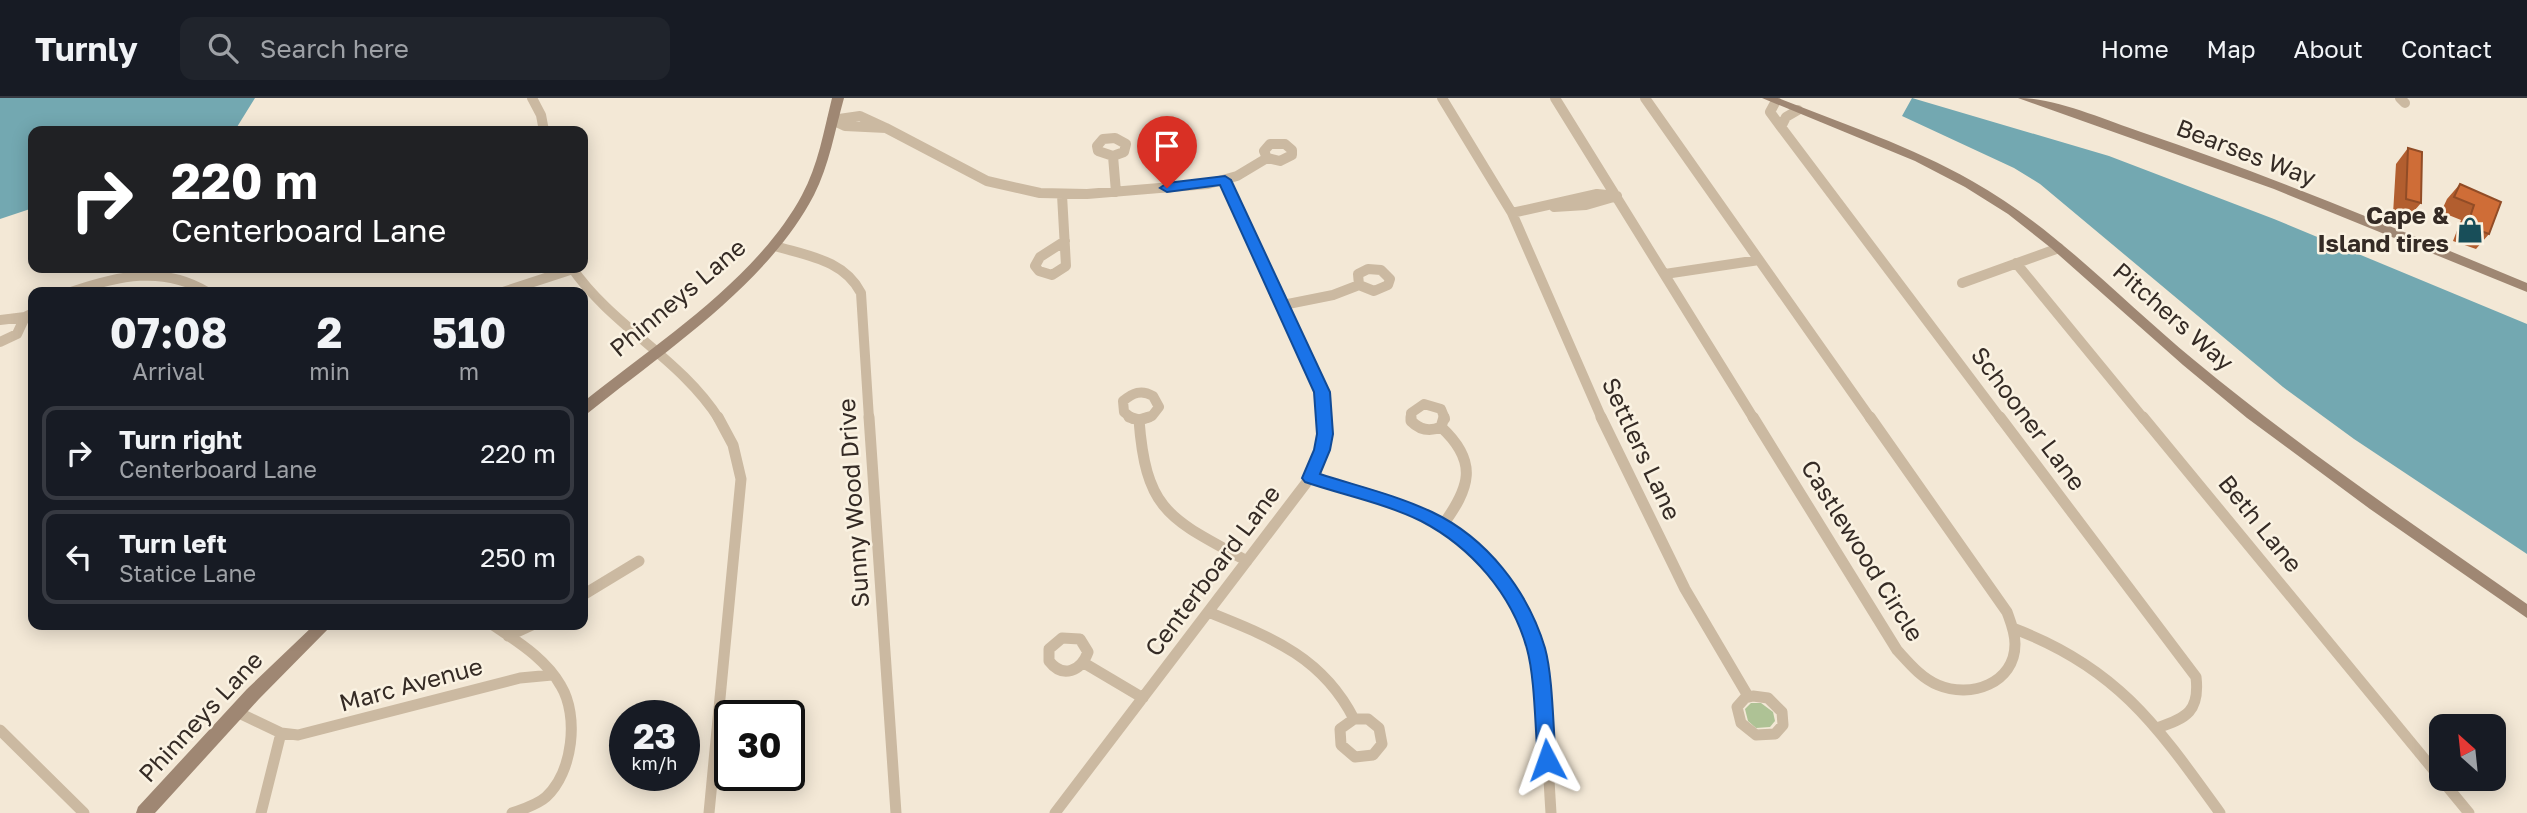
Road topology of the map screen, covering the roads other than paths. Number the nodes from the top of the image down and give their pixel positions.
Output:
1 (532, 98) edge
2 (838, 98) edge
3 (1442, 98) edge
4 (1555, 98) edge
5 (1645, 98) edge
6 (2024, 98) edge
7 (1772, 100) edge
8 (1798, 110) junction
9 (832, 120) junction
10 (543, 126) edge
11 (1781, 127) junction
12 (1113, 156) dead end
13 (1267, 158) dead end
14 (1225, 180) junction
15 (1115, 192) junction
16 (1062, 195) junction
17 (1617, 196) junction
18 (1512, 213) junction
19 (1065, 242) dead end
20 (775, 246) junction
21 (2059, 248) junction
22 (1759, 260) junction
23 (2016, 263) junction
24 (558, 273) edge
25 (576, 273) edge
26 (1665, 274) junction
27 (1962, 283) dead end
28 (1359, 285) dead end
29 (87, 287) edge
30 (199, 287) edge
31 (517, 287) edge
32 (587, 287) edge
33 (2527, 288) edge
34 (588, 289) edge
35 (1283, 305) junction
36 (28, 315) edge
37 (28, 317) edge
38 (0, 320) edge
39 (0, 342) edge
40 (657, 350) junction
41 (588, 405) edge
42 (1139, 420) dead end
43 (1441, 427) dead end
44 (1310, 478) junction
45 (1442, 526) junction
46 (639, 561) dead end
47 (1247, 561) junction
48 (588, 592) edge
49 (1208, 612) junction
50 (2527, 612) edge
51 (2015, 629) junction
52 (319, 630) edge
53 (500, 630) edge
54 (522, 630) edge
55 (509, 636) junction
56 (1084, 663) dead end
57 (552, 675) junction
58 (1748, 696) dead end
59 (1143, 698) junction
60 (237, 712) junction
61 (1354, 719) dead end
62 (2157, 728) junction
63 (0, 730) edge
64 (281, 733) junction
65 (85, 813) edge
66 (144, 813) edge
67 (261, 813) edge
68 (512, 813) edge
69 (709, 813) edge
70 (896, 813) edge
71 (1055, 813) edge
72 (1551, 813) edge
73 (2220, 813) edge
74 (2469, 813) edge

1 - 10 street
2 - 9 main road, Phinneys Lane
3 - 18 street, Settlers Lane
4 - 17 street, Castlewood Circle
5 - 22 street
6 - 33 main road, Bearses Way
7 - 8 main road, Pitchers Way
7 - 11 street, Schooner Lane
8 - 11 street
8 - 21 main road, Pitchers Way
9 - 16 street
9 - 20 main road, Phinneys Lane
11 - 62 street, Schooner Lane
12 - 15 street
13 - 14 street
14 - 15 street
14 - 35 street, Centerboard Lane
15 - 16 street
16 - 19 street
17 - 18 street
17 - 26 street, Castlewood Circle
18 - 58 street, Settlers Lane
20 - 40 main road, Phinneys Lane
20 - 70 street, Sunny Wood Drive
21 - 23 street
21 - 50 main road, Pitchers Way
22 - 26 street
22 - 51 street
23 - 27 street
23 - 74 street, Beth Lane
24 - 31 street
25 - 32 street
26 - 51 street, Castlewood Circle
28 - 35 street
29 - 30 street
34 - 40 street
35 - 44 street, Centerboard Lane
36 - 38 street
37 - 39 street
40 - 41 main road, Phinneys Lane
40 - 69 street
42 - 47 street
43 - 45 street
44 - 45 street
44 - 47 street, Centerboard Lane
45 - 72 street
46 - 48 street
47 - 49 street, Centerboard Lane
49 - 59 street, Centerboard Lane
49 - 61 street
51 - 62 street
52 - 60 main road, Phinneys Lane
53 - 55 street
54 - 55 street
55 - 57 street
56 - 59 street
57 - 64 street, Marc Avenue
57 - 68 street
59 - 71 street, Centerboard Lane
60 - 64 street
60 - 66 main road, Phinneys Lane
62 - 73 street
63 - 65 street
64 - 67 street

